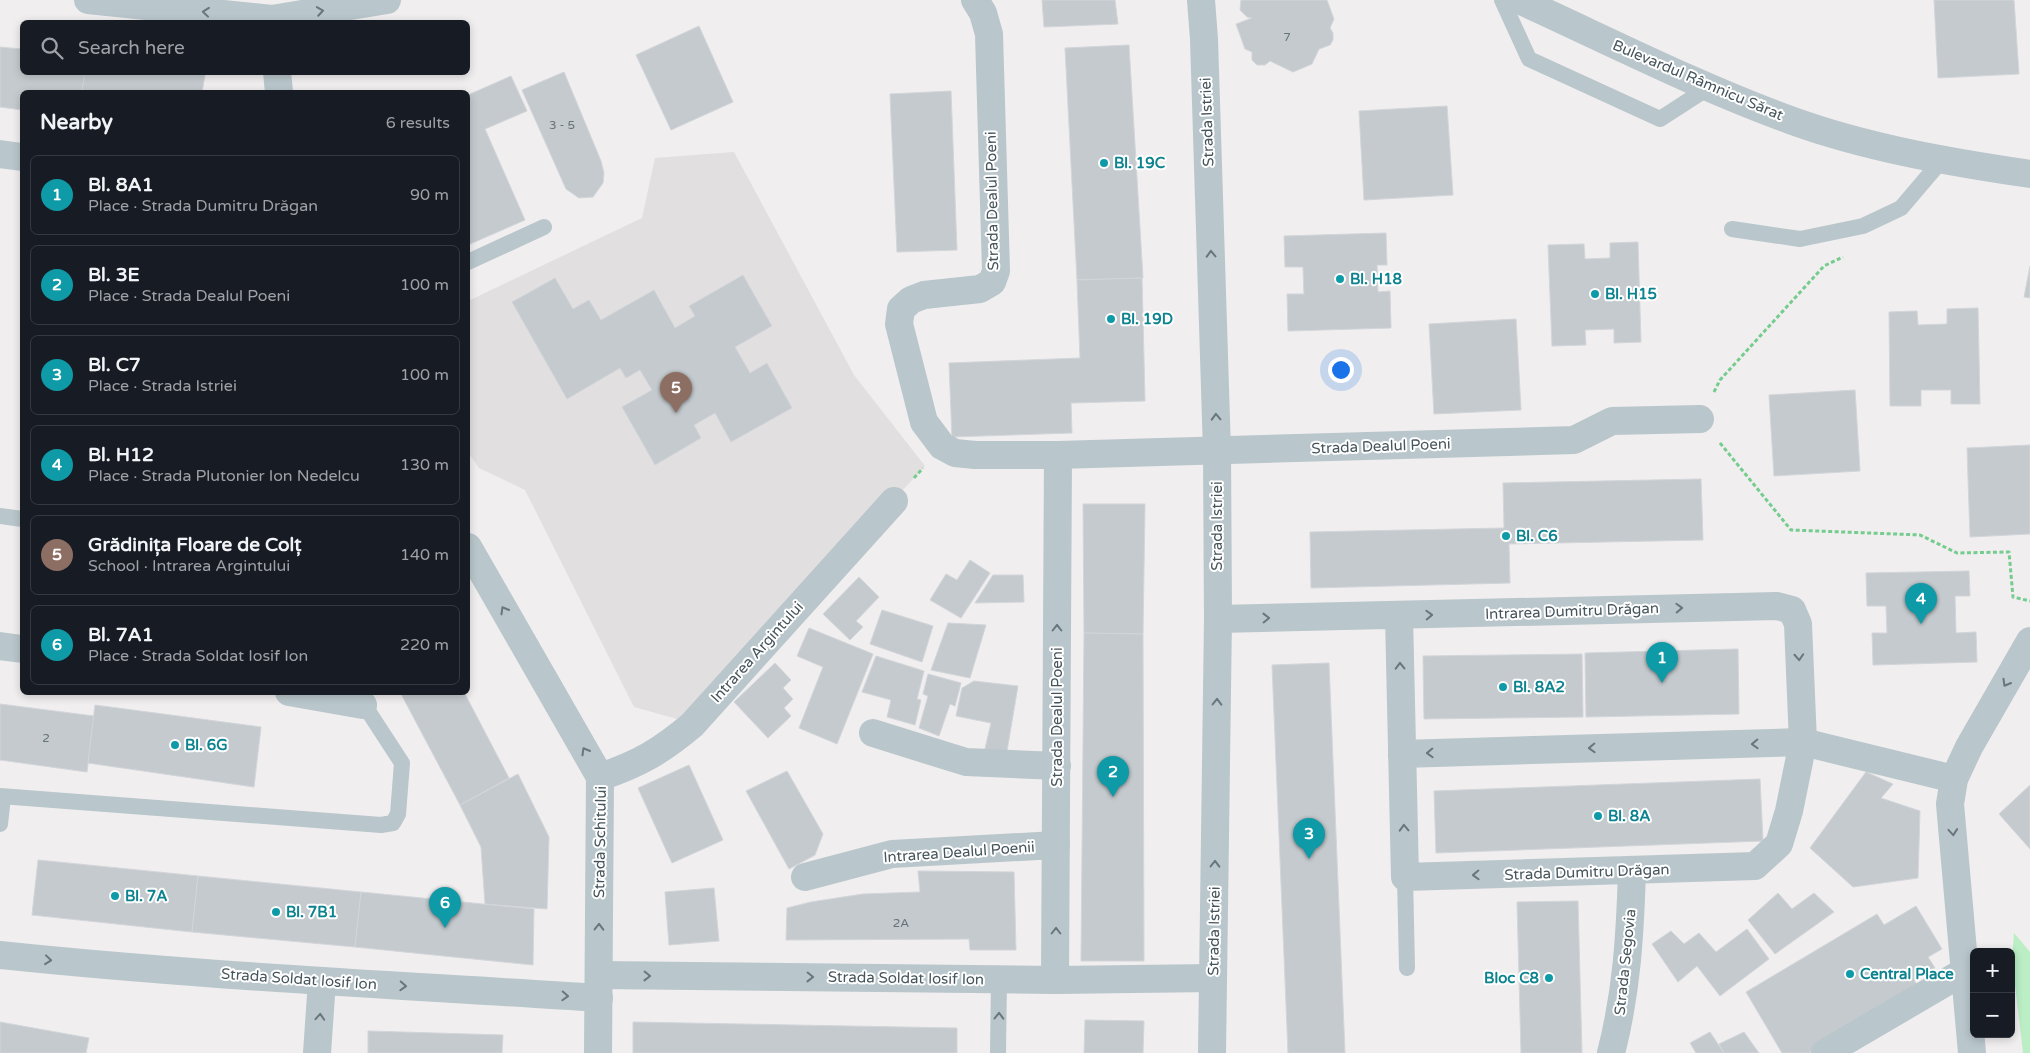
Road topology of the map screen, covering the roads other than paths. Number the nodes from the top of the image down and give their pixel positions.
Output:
1 (88, 0) edge
2 (387, 0) edge
3 (975, 0) edge
4 (1201, 0) edge
5 (1502, 0) edge
6 (1519, 0) edge
7 (273, 14) edge
8 (277, 75) edge
9 (1708, 88) junction
10 (278, 90) edge
11 (0, 154) edge
12 (20, 157) edge
13 (1941, 161) junction
14 (2030, 174) edge
15 (544, 227) dead end
16 (1732, 229) dead end
17 (470, 261) edge
18 (1700, 418) road end
19 (1217, 451) junction
20 (1058, 455) junction
21 (894, 501) road end
22 (0, 516) edge
23 (20, 519) edge
24 (470, 550) edge
25 (1399, 616) junction
26 (1218, 619) junction
27 (2030, 641) edge
28 (0, 646) edge
29 (20, 649) edge
30 (319, 695) edge
31 (360, 699) edge
32 (873, 733) dead end
33 (1803, 742) junction
34 (1402, 754) junction
35 (1056, 766) junction
36 (600, 777) junction
37 (1954, 779) junction
38 (1, 797) edge
39 (0, 824) edge
40 (1056, 845) junction
41 (1632, 871) junction
42 (805, 876) dead end
43 (1405, 877) junction
44 (0, 955) edge
45 (1408, 968) dead end
46 (1966, 970) junction
47 (1213, 978) junction
48 (999, 979) junction
49 (1055, 980) junction
50 (322, 981) junction
51 (599, 987) junction
52 (317, 1053) edge
53 (598, 1053) edge
54 (998, 1053) edge
55 (1212, 1053) edge
56 (1611, 1053) edge
57 (1824, 1053) edge
58 (1972, 1053) edge

7 -> 1 street
7 -> 2 street
3 - 20 street, Strada Dealul Poeni
19 -> 4 street, Strada Istriei
5 - 9 lane
6 - 9 street, Bulevardul Râmnicu Sărat
8 - 10 street
9 - 13 street, Bulevardul Râmnicu Sărat
11 - 12 street
13 - 14 street, Bulevardul Râmnicu Sărat
13 - 16 lane
15 - 17 lane
18 - 19 street, Strada Dealul Poeni
19 - 20 street, Strada Dealul Poeni
19 - 26 street, Strada Istriei
35 -> 20 street, Strada Dealul Poeni
21 - 36 street, Intrarea Argintului
22 - 23 lane
36 -> 24 street, Strada Schitului
26 -> 25 street, Intrarea Dumitru Drăgan
25 -> 33 street, Intrarea Dumitru Drăgan
34 -> 25 street
47 -> 26 street, Strada Istriei
27 -> 37 street
28 - 29 street
30 - 31 street
31 - 38 lane
32 - 35 street
33 -> 34 street
33 - 37 street
33 - 41 street, Strada Dumitru Drăgan
43 -> 34 street
35 - 40 street, Strada Dealul Poeni
51 -> 36 street, Strada Schitului
37 -> 46 street
38 - 39 lane
40 - 42 street, Intrarea Dealul Poenii
49 -> 40 street, Strada Dealul Poeni
41 -> 43 street, Strada Dumitru Drăgan
41 - 56 street, Strada Segovia
43 - 45 lane
44 -> 50 street, Strada Soldat Iosif Ion
46 - 57 street
46 - 58 street
47 - 49 street, Strada Soldat Iosif Ion
47 - 55 street, Strada Istriei
48 - 49 street, Strada Soldat Iosif Ion
51 -> 48 street, Strada Soldat Iosif Ion
54 -> 48 lane
50 -> 51 street, Strada Soldat Iosif Ion
52 -> 50 street
51 - 53 street, Strada Schitului

